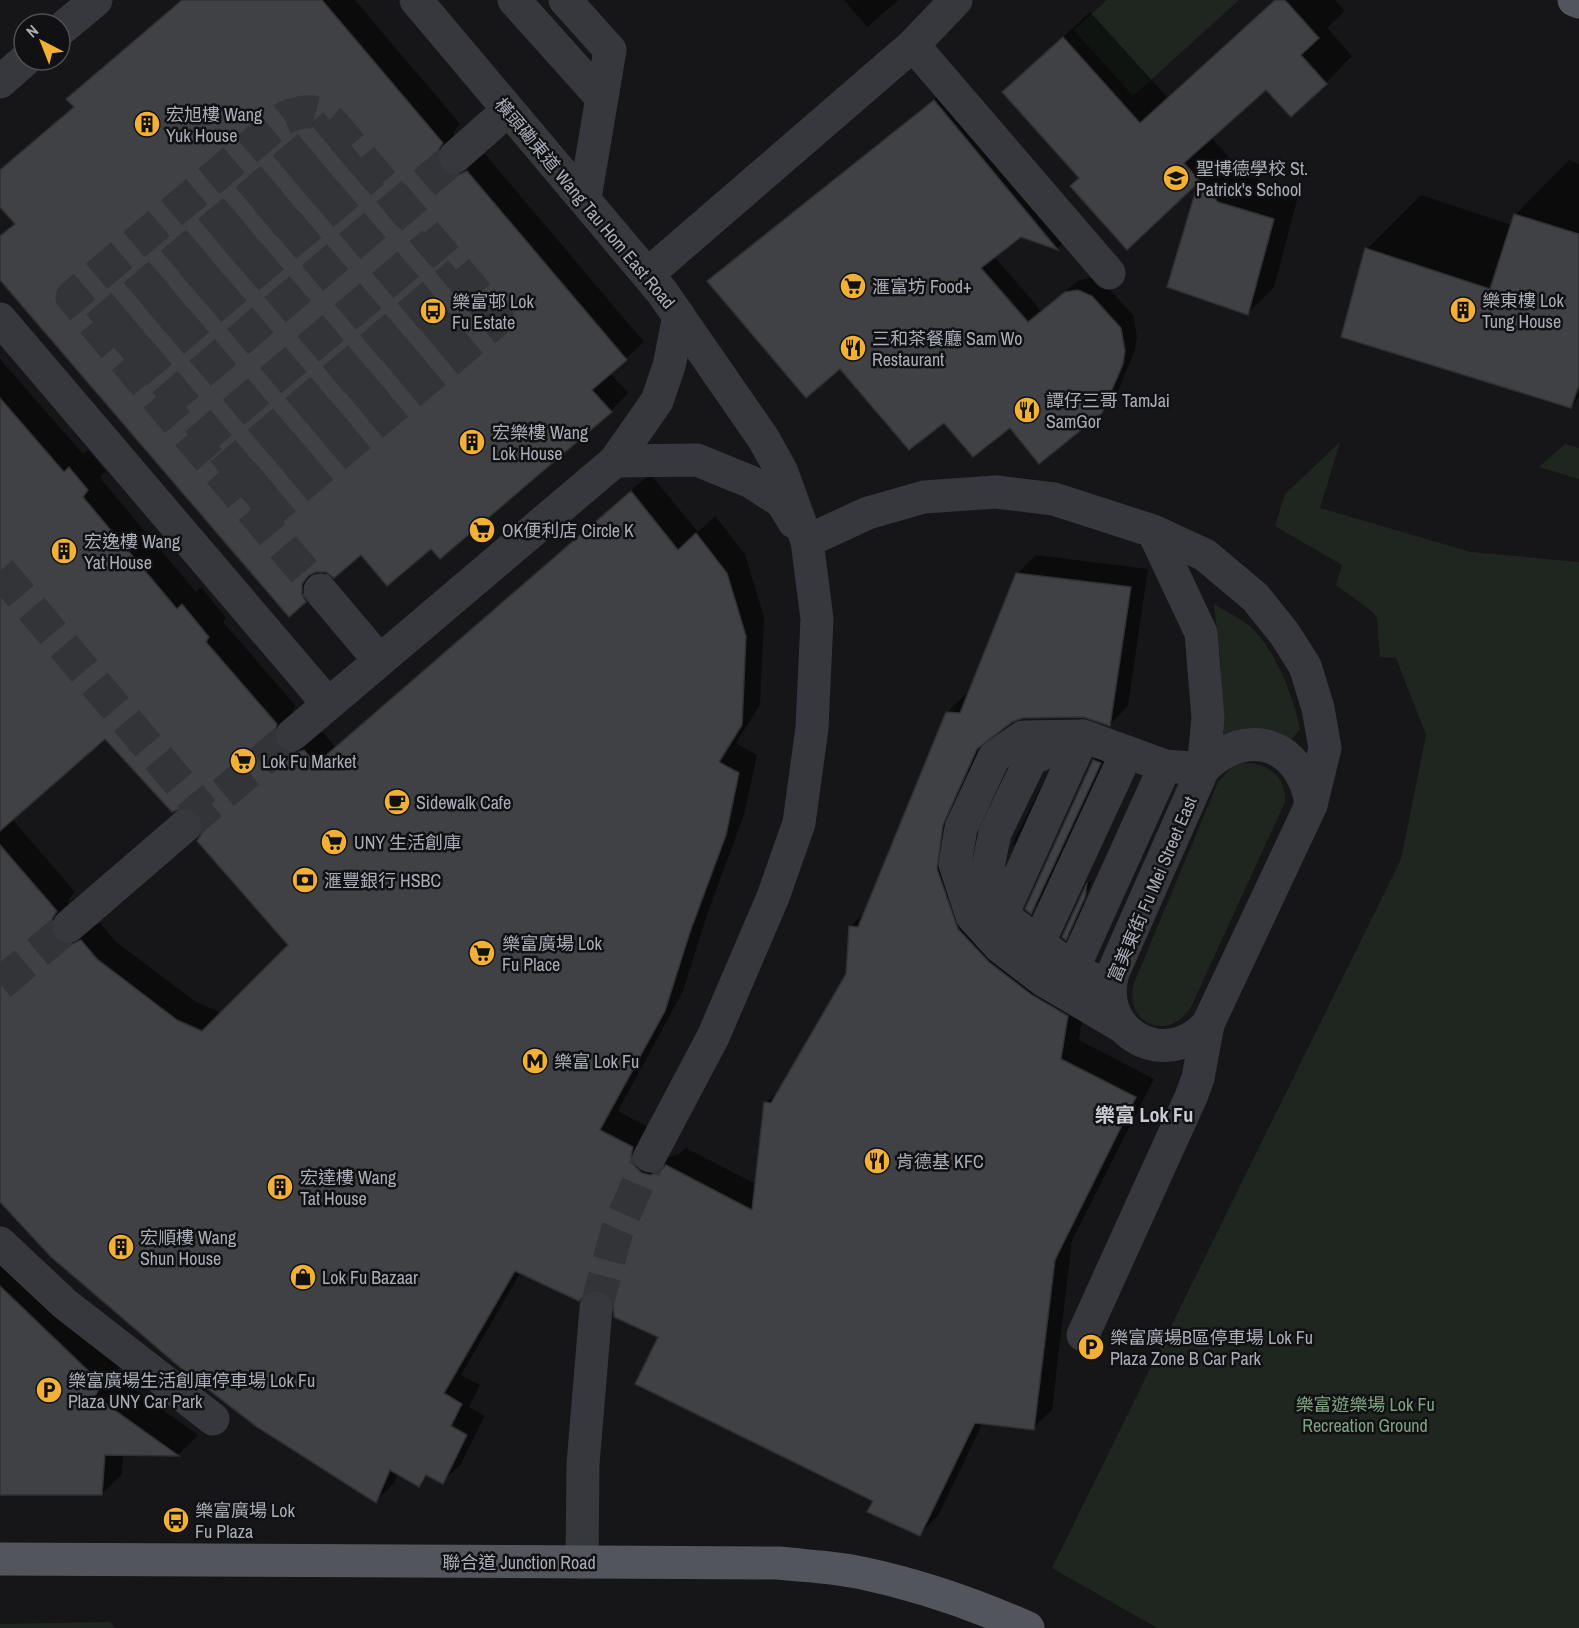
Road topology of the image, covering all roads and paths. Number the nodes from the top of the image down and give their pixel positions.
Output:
1 (96, 0) edge
2 (416, 0) edge
3 (514, 0) edge
4 (565, 0) edge
5 (956, 0) edge
6 (1574, 0) edge
7 (1579, 2) edge
8 (72, 20) edge
9 (914, 45) junction
10 (12, 71) edge
11 (0, 82) edge
12 (601, 97) junction
13 (508, 110) junction
14 (455, 157) tunnel mouth
15 (585, 198) junction
16 (1109, 273) dead end
17 (648, 274) junction
18 (680, 316) junction
19 (0, 319) edge
20 (615, 461) junction
21 (1153, 531) junction
22 (807, 541) junction
23 (320, 590) tunnel mouth
24 (379, 660) junction
25 (328, 705) junction
26 (291, 735) tunnel mouth
27 (1083, 736) junction
28 (1127, 752) junction
29 (1165, 766) junction
30 (1203, 769) junction
31 (1311, 805) junction
32 (185, 826) tunnel mouth
33 (69, 926) tunnel mouth
34 (1038, 944) junction
35 (1073, 969) junction
36 (1110, 988) junction
37 (1208, 1024) junction
38 (1123, 1026) junction
39 (650, 1156) tunnel mouth
40 (0, 1243) edge
41 (596, 1308) tunnel mouth
42 (1083, 1335) dead end
43 (213, 1419) dead end
44 (0, 1559) edge
45 (582, 1562) junction
46 (1028, 1628) edge

1 - 8 street
2 - 13 street, 橫頭磡東道 Wang Tau Hom East Road
3 - 12 street
4 - 12 street
5 - 9 street
6 - 7 main road
9 - 16 street
9 - 17 street
10 - 11 street
12 - 15 street
13 - 14 street
13 - 15 street, 橫頭磡東道 Wang Tau Hom East Road
15 - 17 street, 橫頭磡東道 Wang Tau Hom East Road
17 - 18 street, 橫頭磡東道 Wang Tau Hom East Road
18 - 20 street
18 - 22 street, 橫頭磡東道 Wang Tau Hom East Road
19 - 25 street
20 - 22 street
20 - 24 street
21 - 22 street
21 - 30 street, 富美東街 Fu Mei Street East
21 - 31 street
22 - 39 street, 橫頭磡東道 Wang Tau Hom East Road
23 - 24 street
24 - 25 street
25 - 26 street
27 - 28 street
27 - 34 street
27 - 38 street
28 - 29 street
28 - 34 street
29 - 30 street
29 - 35 street
30 - 31 street, 富美東街 Fu Mei Street East
30 - 36 street, 富美東街 Fu Mei Street East
31 - 37 street
32 - 33 street
34 - 35 street
35 - 36 street
36 - 38 street, 富美東街 Fu Mei Street East
37 - 38 street
37 - 42 street
40 - 43 street
41 - 45 street
44 - 45 main road, 聯合道 Junction Road
45 - 46 main road, 聯合道 Junction Road

